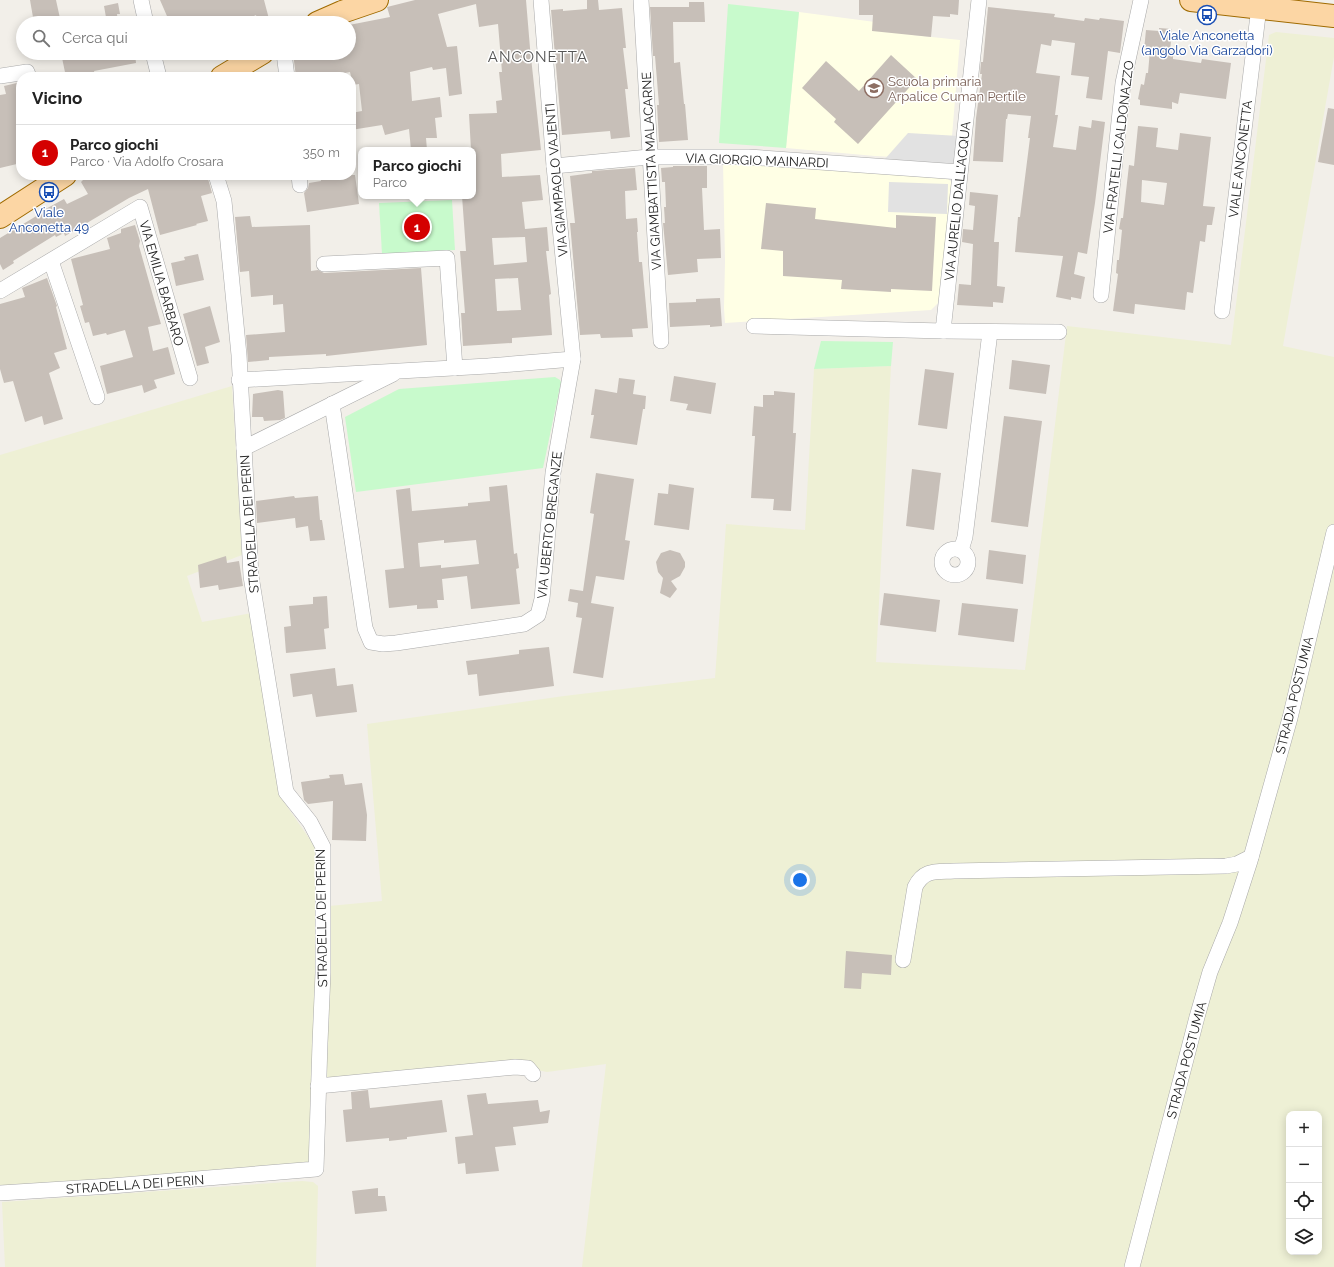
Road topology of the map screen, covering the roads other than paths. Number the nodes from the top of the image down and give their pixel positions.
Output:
1 (141, 0) edge
2 (377, 0) edge
3 (541, 0) edge
4 (641, 0) edge
5 (979, 0) edge
6 (1141, 0) edge
7 (1205, 1) edge
8 (340, 6) edge
9 (1259, 8) junction
10 (144, 16) edge
11 (326, 16) edge
12 (1334, 16) edge
13 (155, 60) edge
14 (250, 60) edge
15 (285, 60) edge
16 (158, 72) edge
17 (230, 72) edge
18 (286, 72) edge
19 (16, 74) edge
20 (0, 76) edge
21 (649, 157) junction
22 (554, 166) junction
23 (960, 172) junction
24 (55, 180) edge
25 (218, 180) edge
26 (0, 216) edge
27 (51, 261) junction
28 (324, 264) dead end
29 (0, 291) edge
30 (1101, 295) dead end
31 (1222, 311) dead end
32 (754, 326) dead end
33 (943, 331) junction
34 (990, 332) junction
35 (1058, 332) dead end
36 (661, 341) dead end
37 (573, 359) junction
38 (455, 368) junction
39 (398, 372) junction
40 (190, 378) dead end
41 (240, 380) junction
42 (97, 397) dead end
43 (332, 404) junction
44 (244, 448) junction
45 (1334, 532) edge
46 (961, 550) dead end
47 (1251, 857) junction
48 (903, 960) dead end
49 (533, 1074) dead end
50 (318, 1086) junction
51 (0, 1193) edge
52 (1132, 1267) edge

1 - 10 street
2 - 8 main road
3 - 22 street, VIA GIAMPAOLO VAJENTI
4 - 21 street, VIA GIAMBATTISTA MALACARNE
5 - 23 street, VIA AURELIO DALL'ACQUA
6 - 30 street, VIA FRATELLI CALDONAZZO
7 - 9 main road
8 - 11 main road
9 - 12 main road
9 - 31 street, VIALE ANCONETTA
13 - 16 street
14 - 17 main road
15 - 18 street
19 - 20 street
21 - 22 street, VIA GIORGIO MAINARDI
21 - 23 street, VIA GIORGIO MAINARDI
21 - 36 street, VIA GIAMBATTISTA MALACARNE
22 - 37 street, VIA GIAMPAOLO VAJENTI
23 - 33 street, VIA AURELIO DALL'ACQUA
24 - 26 main road
25 - 41 street, STRADELLA DEI PERIN
27 - 29 street, VIA EMILIA BARBARO
27 - 40 street, VIA EMILIA BARBARO
27 - 42 street
28 - 38 street
32 - 33 street
33 - 34 street
34 - 35 street
34 - 46 street
37 - 38 street
37 - 43 street, VIA UBERTO BREGANZE
38 - 39 street
39 - 41 street
39 - 43 street
41 - 44 street, STRADELLA DEI PERIN
43 - 44 street
44 - 50 street, STRADELLA DEI PERIN
45 - 47 street, STRADA POSTUMIA
47 - 48 street
47 - 52 street, STRADA POSTUMIA
49 - 50 street
50 - 51 street, STRADELLA DEI PERIN

